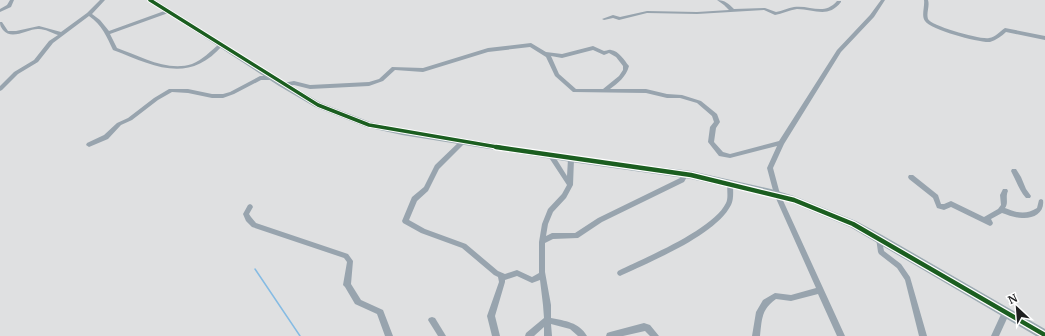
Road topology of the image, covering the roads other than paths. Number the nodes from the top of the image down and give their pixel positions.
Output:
1 (12, 0) edge
2 (103, 0) edge
3 (150, 0) edge
4 (719, 0) edge
5 (883, 0) edge
6 (926, 0) edge
7 (839, 2) dead end
8 (0, 10) edge
9 (732, 10) junction
10 (169, 11) junction
11 (89, 14) junction
12 (604, 19) dead end
13 (0, 23) edge
14 (108, 33) junction
15 (61, 34) junction
16 (1045, 38) edge
17 (221, 45) junction
18 (546, 54) junction
19 (273, 78) junction
20 (283, 85) junction
21 (0, 88) edge
22 (604, 91) junction
23 (463, 142) junction
24 (781, 143) junction
25 (89, 145) dead end
26 (550, 154) junction
27 (571, 159) junction
28 (1014, 171) dead end
29 (685, 175) junction
30 (911, 177) dead end
31 (730, 184) junction
32 (570, 185) junction
33 (1005, 191) dead end
34 (777, 194) junction
35 (1028, 196) dead end
36 (1041, 202) dead end
37 (250, 207) dead end
38 (1001, 209) junction
39 (879, 238) junction
40 (543, 241) junction
41 (620, 273) dead end
42 (501, 275) junction
43 (542, 275) junction
44 (820, 290) junction
45 (1006, 312) junction
46 (432, 320) dead end
47 (547, 320) junction
48 (1045, 335) edge
49 (389, 336) edge
50 (442, 336) edge
51 (496, 336) edge
52 (529, 336) edge
53 (548, 336) edge
54 (583, 336) edge
55 (610, 336) edge
56 (655, 336) edge
57 (756, 336) edge
58 (841, 336) edge
59 (923, 336) edge
60 (995, 336) edge

1 - 8 street
2 - 11 street
3 - 10 street
4 - 9 street
5 - 24 street
6 - 16 street
7 - 9 street
9 - 12 street
10 - 14 street
10 - 17 street
11 - 14 street
11 - 15 street
13 - 15 street
14 - 17 street
15 - 21 street
17 - 19 street
18 - 20 street
18 - 22 street
18 - 22 street
19 - 20 street
19 - 25 street
20 - 23 street
22 - 24 street
23 - 26 street
23 - 42 street
24 - 34 street
26 - 27 street
26 - 32 street
27 - 29 street
27 - 32 street
28 - 35 street
29 - 31 street
29 - 40 street
30 - 38 street
31 - 34 street
31 - 41 street
32 - 40 street
33 - 38 street
34 - 39 street
34 - 44 street
36 - 38 street
37 - 49 street
39 - 45 street
39 - 59 street
40 - 43 street
42 - 43 street
42 - 51 street
43 - 47 street
44 - 57 street
44 - 58 street
45 - 48 street
45 - 60 street
46 - 50 street
47 - 52 street
47 - 53 street
47 - 54 street
55 - 56 street

